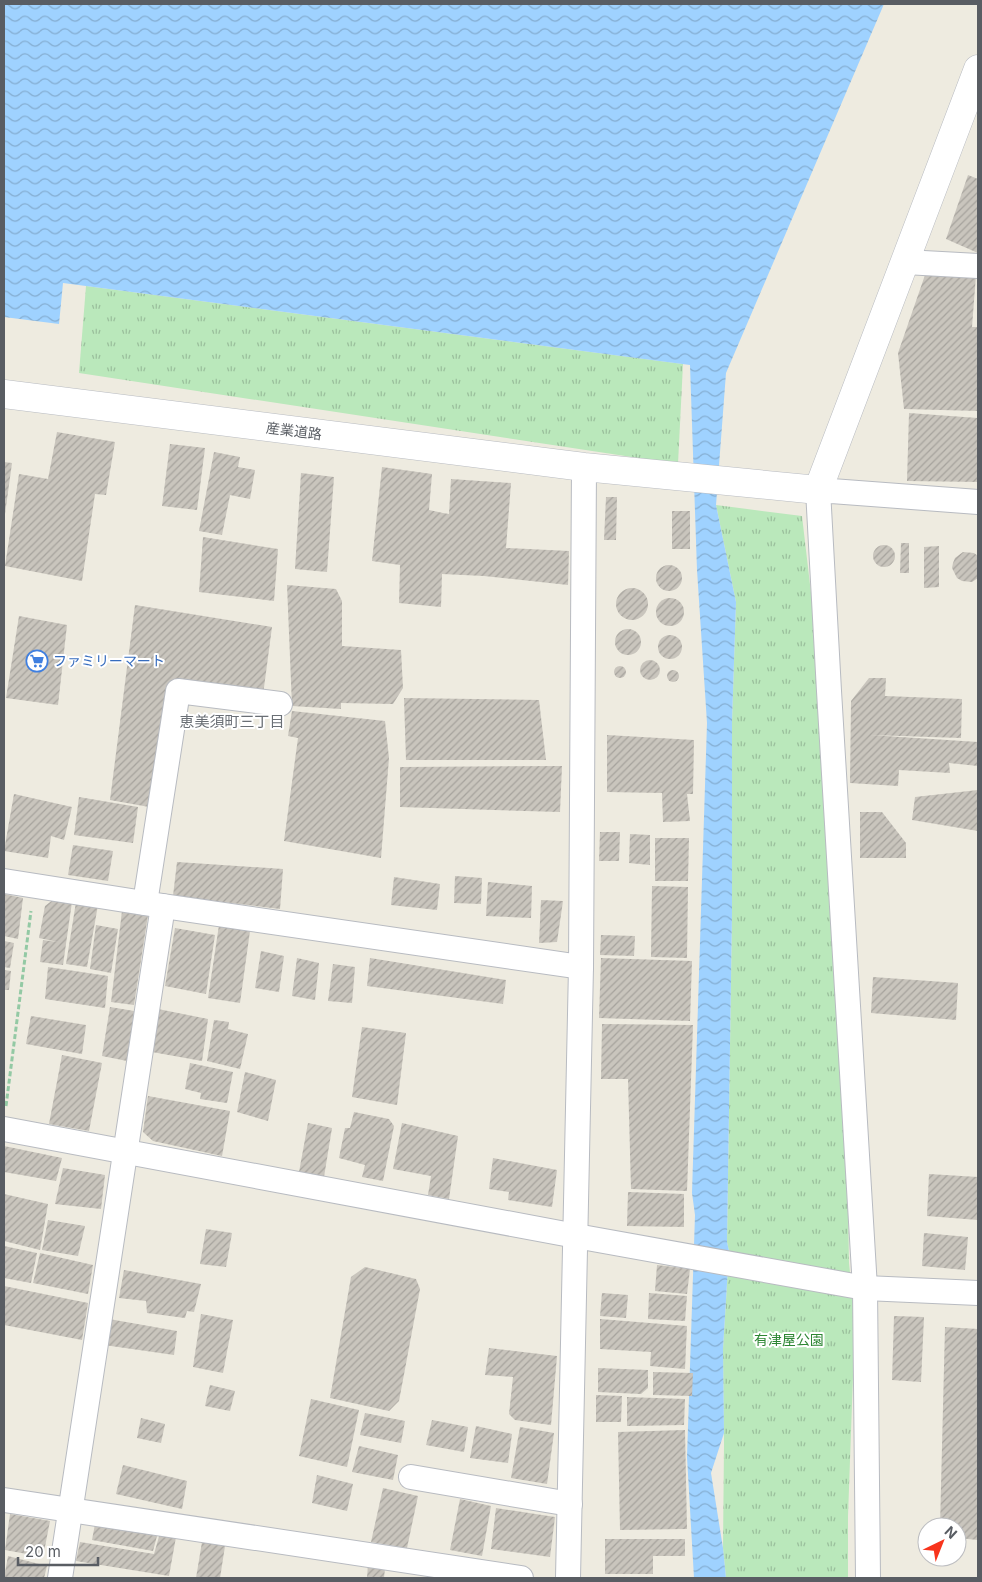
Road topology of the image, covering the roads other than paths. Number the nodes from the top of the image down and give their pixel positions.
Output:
1 (978, 70) edge
2 (905, 262) junction
3 (978, 266) edge
4 (4, 394) edge
5 (584, 467) junction
6 (818, 490) junction
7 (978, 502) edge
8 (280, 704) dead end
9 (4, 881) edge
10 (154, 905) junction
11 (581, 967) junction
12 (5, 1118) edge
13 (125, 1151) junction
14 (576, 1236) junction
15 (865, 1288) junction
16 (978, 1293) edge
17 (411, 1477) dead end
18 (4, 1500) edge
19 (570, 1504) junction
20 (70, 1510) junction
21 (60, 1578) edge
22 (521, 1578) edge
23 (568, 1578) edge
24 (868, 1578) edge

1 - 2 street
2 - 3 street
2 - 6 street
4 - 5 street, 産業道路
5 - 6 street, 産業道路
5 - 11 street
6 - 7 street
6 - 15 street
8 - 10 street
9 - 10 street
10 - 11 street
10 - 13 street
11 - 14 street
12 - 13 street
13 - 14 street
13 - 20 street
14 - 15 street
14 - 19 street
15 - 16 street
15 - 24 street
17 - 19 street
18 - 20 street
19 - 23 street
20 - 21 street
20 - 22 street

